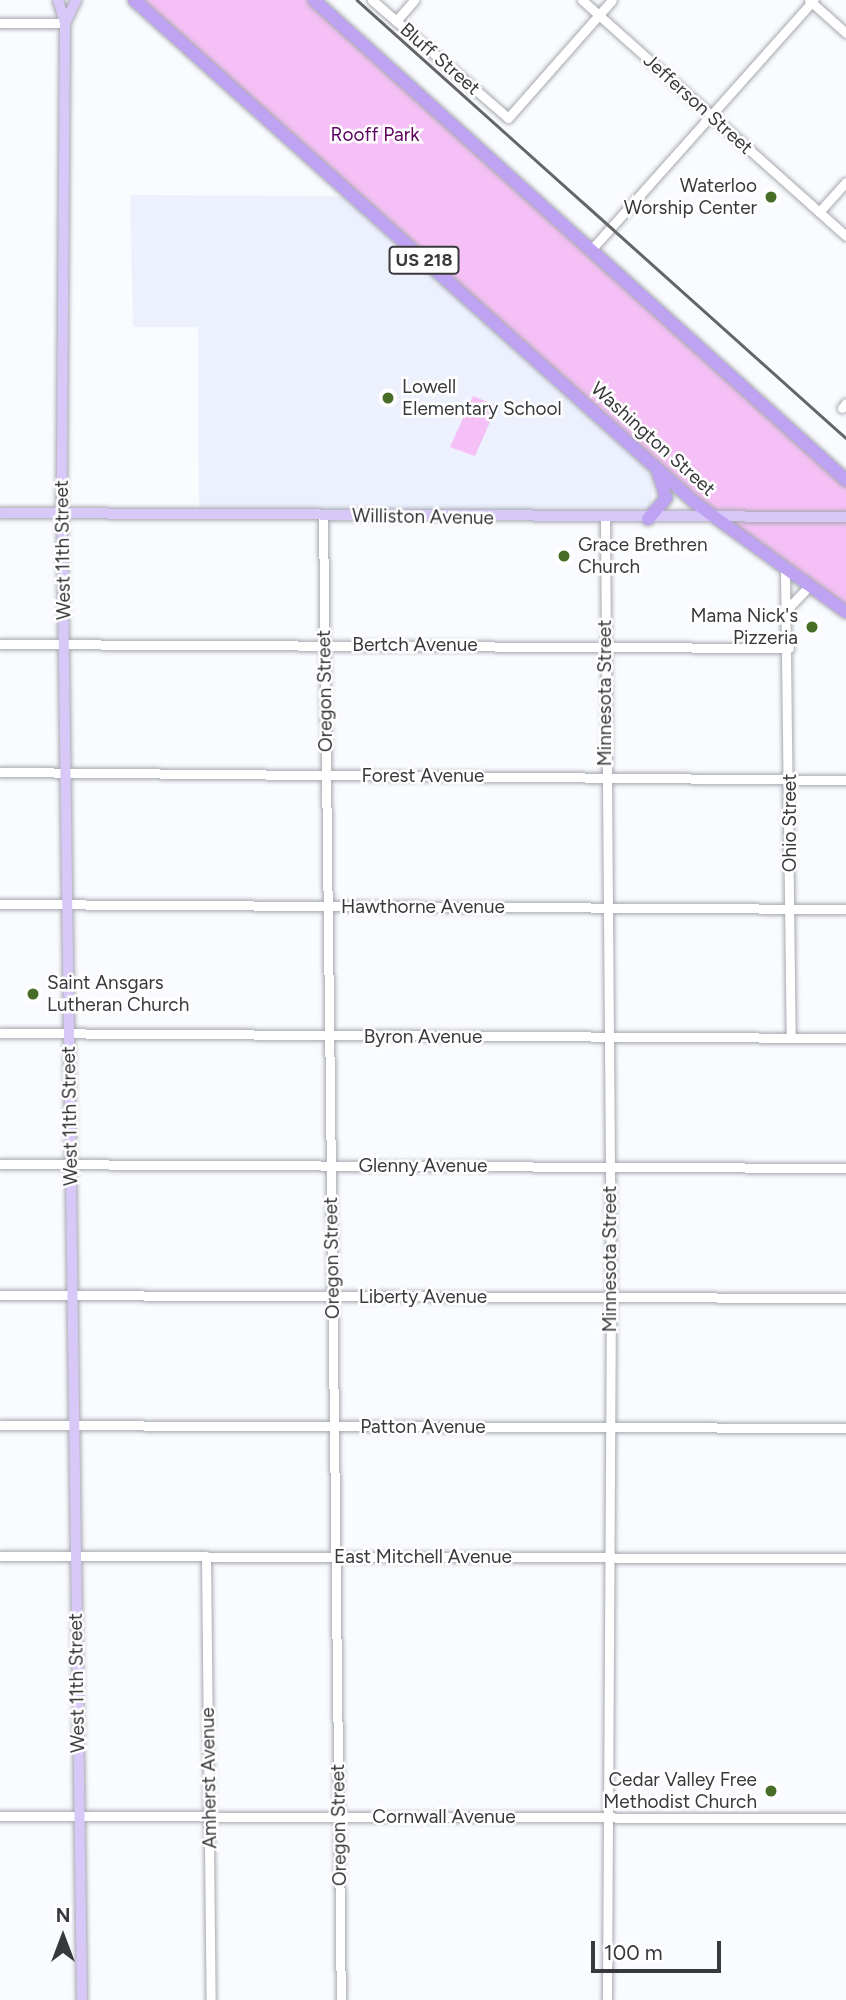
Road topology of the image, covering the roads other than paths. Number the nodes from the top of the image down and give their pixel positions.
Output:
1 (58, 0) edge
2 (76, 0) edge
3 (134, 0) edge
4 (314, 0) edge
5 (372, 0) edge
6 (414, 0) edge
7 (582, 0) edge
8 (612, 0) edge
9 (811, 1) edge
10 (599, 15) junction
11 (396, 21) junction
12 (0, 23) edge
13 (65, 23) junction
14 (846, 33) edge
15 (711, 116) junction
16 (846, 182) edge
17 (819, 212) junction
18 (846, 236) edge
19 (590, 251) junction
20 (656, 468) junction
21 (846, 480) edge
22 (0, 513) edge
23 (62, 513) junction
24 (323, 516) junction
25 (846, 517) edge
26 (605, 519) junction
27 (648, 519) junction
28 (716, 519) junction
29 (785, 571) junction
30 (808, 587) junction
31 (789, 608) junction
32 (846, 612) edge
33 (0, 644) edge
34 (64, 645) junction
35 (324, 645) junction
36 (605, 646) junction
37 (789, 648) junction
38 (0, 772) edge
39 (66, 772) junction
40 (326, 776) junction
41 (606, 777) junction
42 (790, 779) junction
43 (846, 780) edge
44 (0, 904) edge
45 (66, 904) junction
46 (328, 907) junction
47 (608, 907) junction
48 (790, 908) junction
49 (846, 909) edge
50 (0, 1033) edge
51 (69, 1033) junction
52 (329, 1036) junction
53 (608, 1038) junction
54 (792, 1038) junction
55 (846, 1038) edge
56 (0, 1164) edge
57 (72, 1164) junction
58 (331, 1165) junction
59 (610, 1167) junction
60 (846, 1168) edge
61 (0, 1295) edge
62 (73, 1296) junction
63 (332, 1296) junction
64 (611, 1298) junction
65 (846, 1298) edge
66 (0, 1425) edge
67 (75, 1425) junction
68 (334, 1427) junction
69 (609, 1427) junction
70 (846, 1428) edge
71 (0, 1556) edge
72 (76, 1556) junction
73 (206, 1556) junction
74 (336, 1557) junction
75 (606, 1557) junction
76 (846, 1558) edge
77 (0, 1815) edge
78 (79, 1816) junction
79 (209, 1816) junction
80 (339, 1816) junction
81 (607, 1817) junction
82 (846, 1818) edge
83 (82, 2000) edge
84 (211, 2000) edge
85 (341, 2000) edge
86 (607, 2000) edge

1 - 13 main road, West 11th Street
2 - 13 main road, West 11th Street
3 - 20 highway, Washington Street / US 218
4 - 19 highway
5 - 11 street, Bluff Street
6 - 11 street
7 - 10 street, Jefferson Street
8 - 10 street
9 - 14 street
9 - 15 street
10 - 11 street, Bluff Street
10 - 15 street, Jefferson Street
12 - 13 street
13 - 23 main road, West 11th Street
15 - 17 street, Jefferson Street
15 - 19 street
16 - 17 street
17 - 18 street, Jefferson Street
19 - 21 highway
20 - 27 highway
20 - 28 highway, Washington Street / US 218
22 - 23 main road, Williston Avenue
23 - 24 main road, Williston Avenue
23 - 34 main road, West 11th Street
24 - 26 main road, Williston Avenue
24 - 35 street, Oregon Street
25 - 28 main road, Williston Avenue
26 - 27 main road, Williston Avenue
26 - 36 street, Minnesota Street
27 - 28 main road, Williston Avenue
28 - 29 highway, Washington Street / US 218
29 - 30 highway, Washington Street / US 218
29 - 31 street, Ohio Street
30 - 31 street
30 - 32 highway, Washington Street / US 218
31 - 37 street, Ohio Street
33 - 34 street, Bertch Avenue
34 - 35 street, Bertch Avenue
34 - 39 main road, West 11th Street
35 - 36 street, Bertch Avenue
35 - 40 street, Oregon Street
36 - 37 street, Bertch Avenue
36 - 41 street, Minnesota Street
37 - 42 street, Ohio Street
38 - 39 street, Forest Avenue
39 - 40 street, Forest Avenue
39 - 45 main road, West 11th Street
40 - 41 street, Forest Avenue
40 - 46 street, Oregon Street
41 - 42 street, Forest Avenue
41 - 47 street, Minnesota Street
42 - 43 street, Forest Avenue
42 - 48 street, Ohio Street
44 - 45 street, Hawthorne Avenue
45 - 46 street, Hawthorne Avenue
45 - 51 main road, West 11th Street
46 - 47 street, Hawthorne Avenue
46 - 52 street, Oregon Street
47 - 48 street, Hawthorne Avenue
47 - 53 street, Minnesota Street
48 - 49 street, Hawthorne Avenue
48 - 54 street, Ohio Street
50 - 51 street, Byron Avenue
51 - 52 street, Byron Avenue
51 - 57 main road, West 11th Street
52 - 53 street, Byron Avenue
52 - 58 street, Oregon Street
53 - 54 street, Byron Avenue
53 - 59 street, Minnesota Street
54 - 55 street, Byron Avenue
56 - 57 street, Glenny Avenue
57 - 58 street, Glenny Avenue
57 - 62 main road, West 11th Street
58 - 59 street, Glenny Avenue
58 - 63 street, Oregon Street
59 - 60 street, Glenny Avenue
59 - 64 street, Minnesota Street
61 - 62 street, Liberty Avenue
62 - 63 street, Liberty Avenue
62 - 67 main road, West 11th Street
63 - 64 street, Liberty Avenue
63 - 68 street, Oregon Street
64 - 65 street, Liberty Avenue
64 - 69 street, Minnesota Street
66 - 67 street, Patton Avenue
67 - 68 street, Patton Avenue
67 - 72 main road, West 11th Street
68 - 69 street, Patton Avenue
68 - 74 street, Oregon Street
69 - 70 street, Patton Avenue
69 - 75 street, Minnesota Street
71 - 72 street, East Mitchell Avenue
72 - 73 street, East Mitchell Avenue
72 - 78 main road, West 11th Street
73 - 74 street, East Mitchell Avenue
73 - 79 street, Amherst Avenue
74 - 75 street, East Mitchell Avenue
74 - 80 street, Oregon Street
75 - 76 street, East Mitchell Avenue
75 - 81 street, Minnesota Street
77 - 78 street, Cornwall Avenue
78 - 79 street, Cornwall Avenue
78 - 83 main road, West 11th Street
79 - 80 street, Cornwall Avenue
79 - 84 street, Amherst Avenue
80 - 81 street, Cornwall Avenue
80 - 85 street, Oregon Street
81 - 82 street, Cornwall Avenue
81 - 86 street, Minnesota Street

